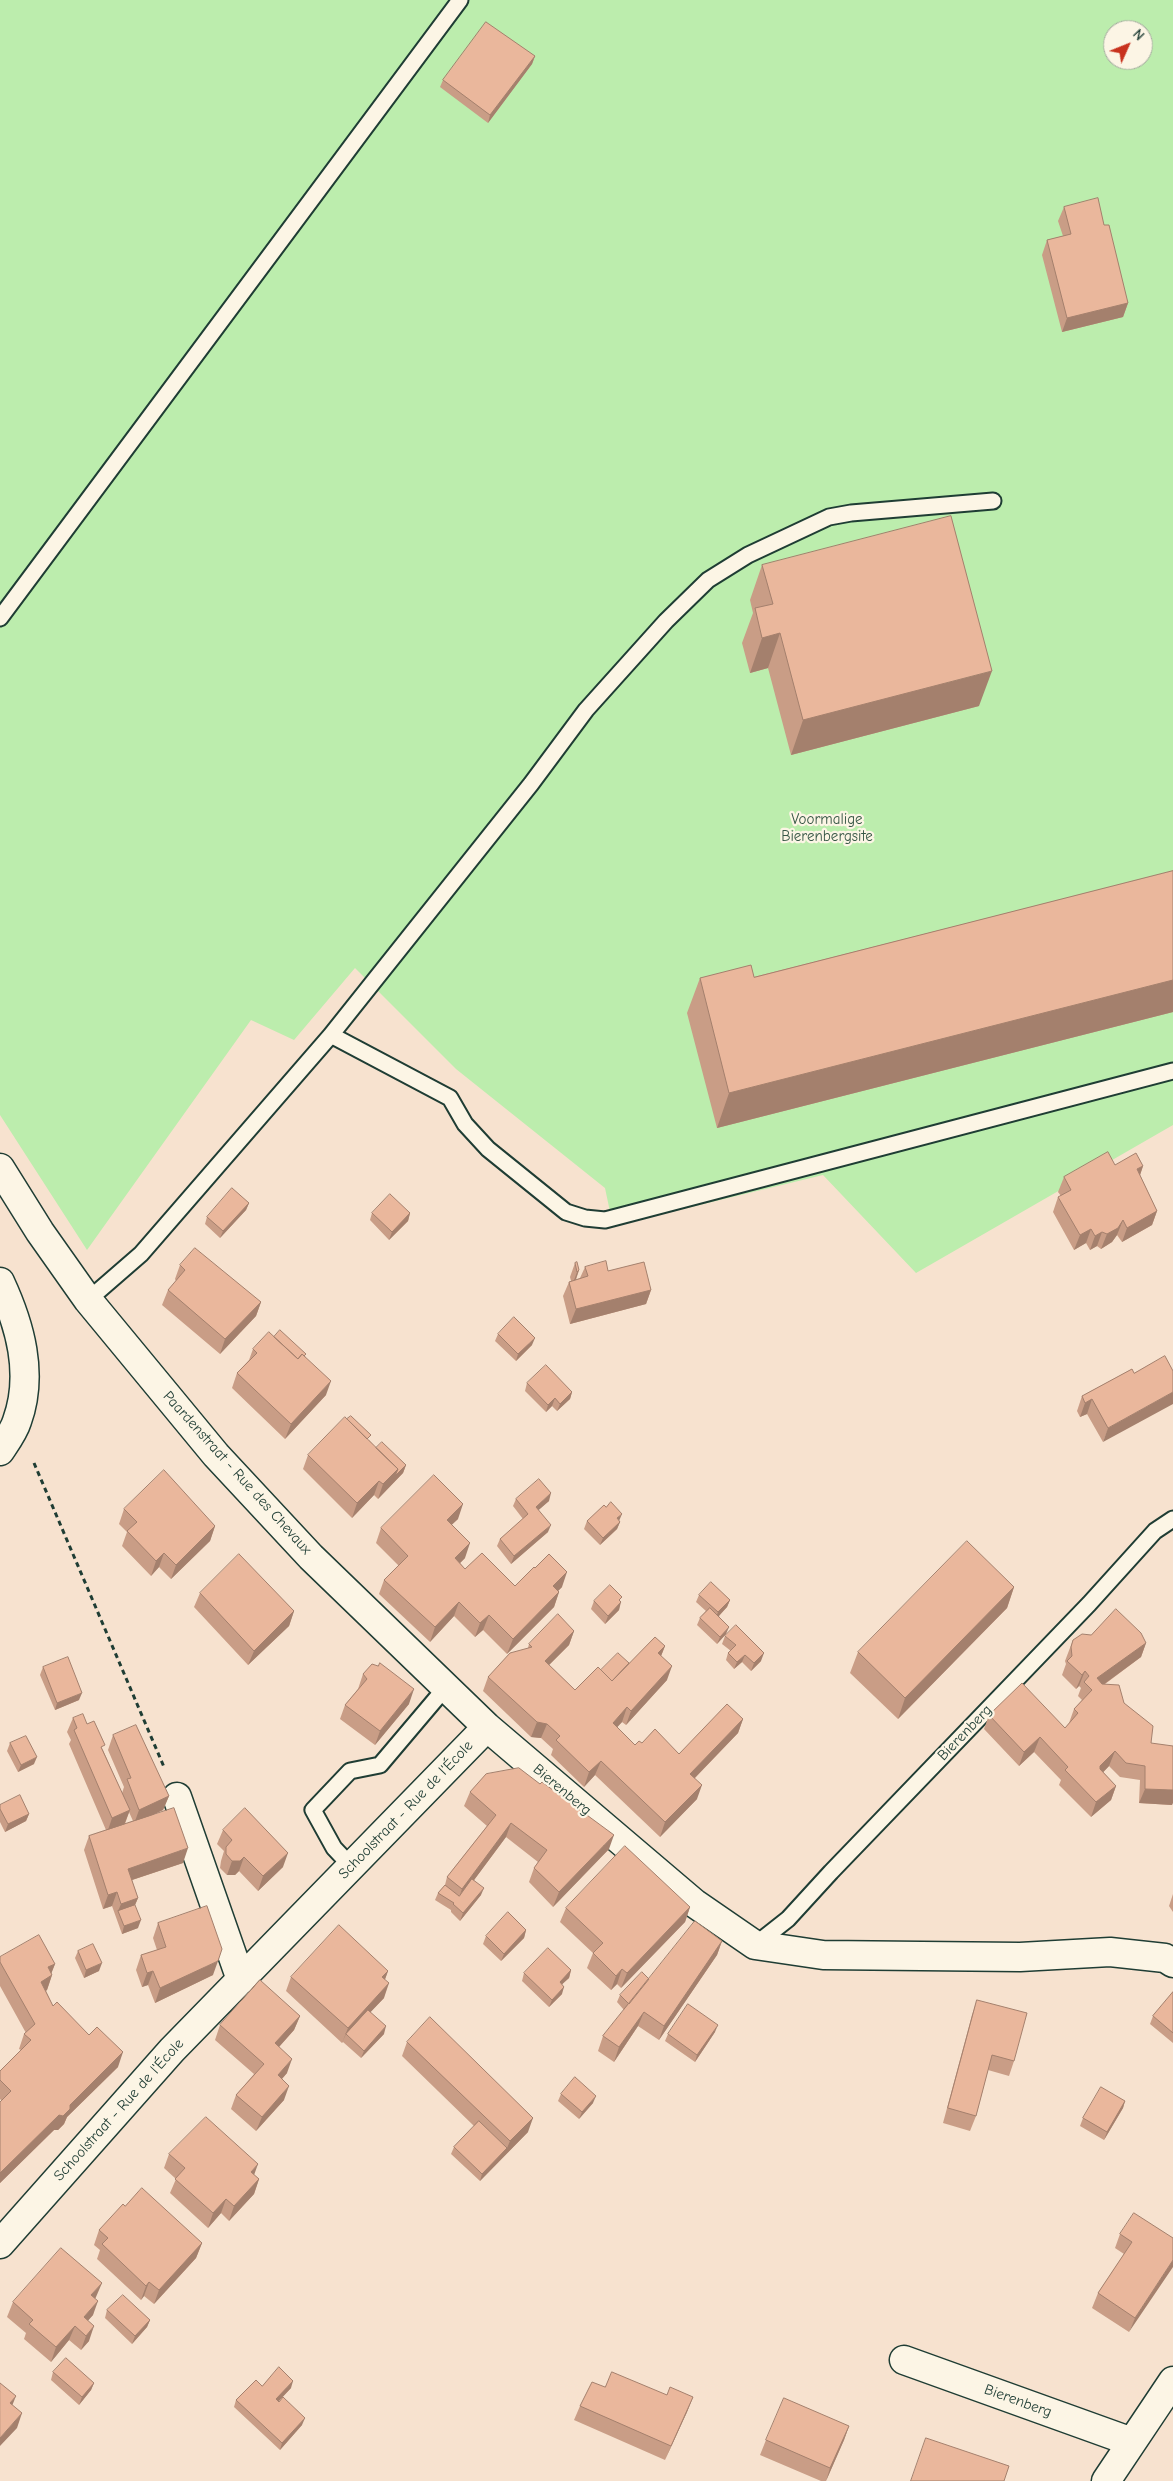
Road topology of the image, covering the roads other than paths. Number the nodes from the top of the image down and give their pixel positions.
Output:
1 (460, 0) edge
2 (993, 501) dead end
3 (0, 618) edge
4 (331, 1035) junction
5 (1173, 1071) edge
6 (0, 1168) edge
7 (0, 1282) edge
8 (88, 1300) junction
9 (0, 1451) edge
10 (1173, 1519) edge
11 (446, 1687) junction
12 (487, 1727) junction
13 (178, 1797) road end
14 (352, 1866) junction
15 (755, 1945) junction
16 (1173, 1962) edge
17 (241, 1980) junction
18 (0, 2244) edge
19 (904, 2360) dead end
20 (1173, 2381) edge
21 (1132, 2442) junction
22 (1106, 2481) edge

1 - 3 lane
2 - 4 lane
4 - 5 lane
4 - 8 lane
6 - 8 street, Paardenstraat - Rue des Chevaux
7 - 9 street
8 - 11 street, Paardenstraat - Rue des Chevaux
10 - 15 lane, Bierenberg
11 - 12 street, Paardenstraat - Rue des Chevaux
11 - 14 lane
12 - 14 street, Schoolstraat - Rue de l'École
12 - 15 street, Bierenberg
13 - 17 street
14 - 17 street, Schoolstraat - Rue de l'École
15 - 16 street, Bierenberg
17 - 18 street, Schoolstraat - Rue de l'École
19 - 21 street, Bierenberg
20 - 21 street
21 - 22 street

